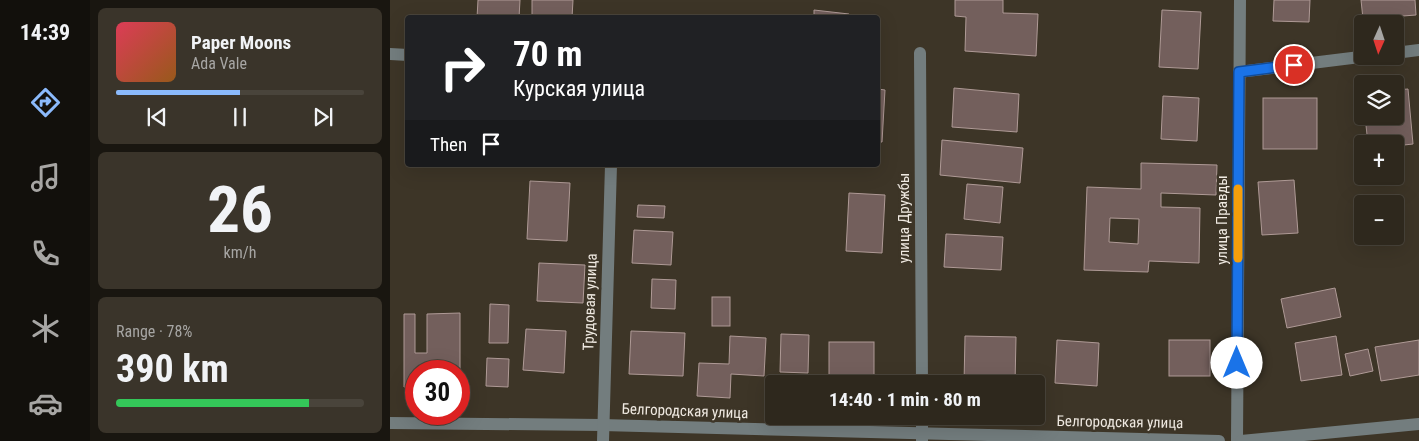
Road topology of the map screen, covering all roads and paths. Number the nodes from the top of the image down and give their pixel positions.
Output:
1 (1240, 0) edge
2 (1419, 50) edge
3 (1404, 52) edge
4 (920, 53) dead end
5 (390, 54) edge
6 (405, 55) edge
7 (1354, 58) edge
8 (1239, 72) junction
9 (611, 167) edge
10 (922, 375) edge
11 (390, 424) edge
12 (1419, 424) edge
13 (602, 425) junction
14 (922, 425) edge
15 (922, 438) edge
16 (603, 441) edge
17 (1219, 441) edge
18 (1237, 441) edge
19 (1241, 441) edge

1 - 8 street, улица Правды
2 - 3 street
4 - 10 street, улица Дружбы
5 - 6 street
7 - 8 street
8 - 18 street, улица Правды
9 - 13 street, Трудовая улица
11 - 13 street, Белгородская улица
12 - 19 street
13 - 15 street, Белгородская улица
13 - 16 street, Трудовая улица
14 - 15 street
15 - 17 street, Белгородская улица

